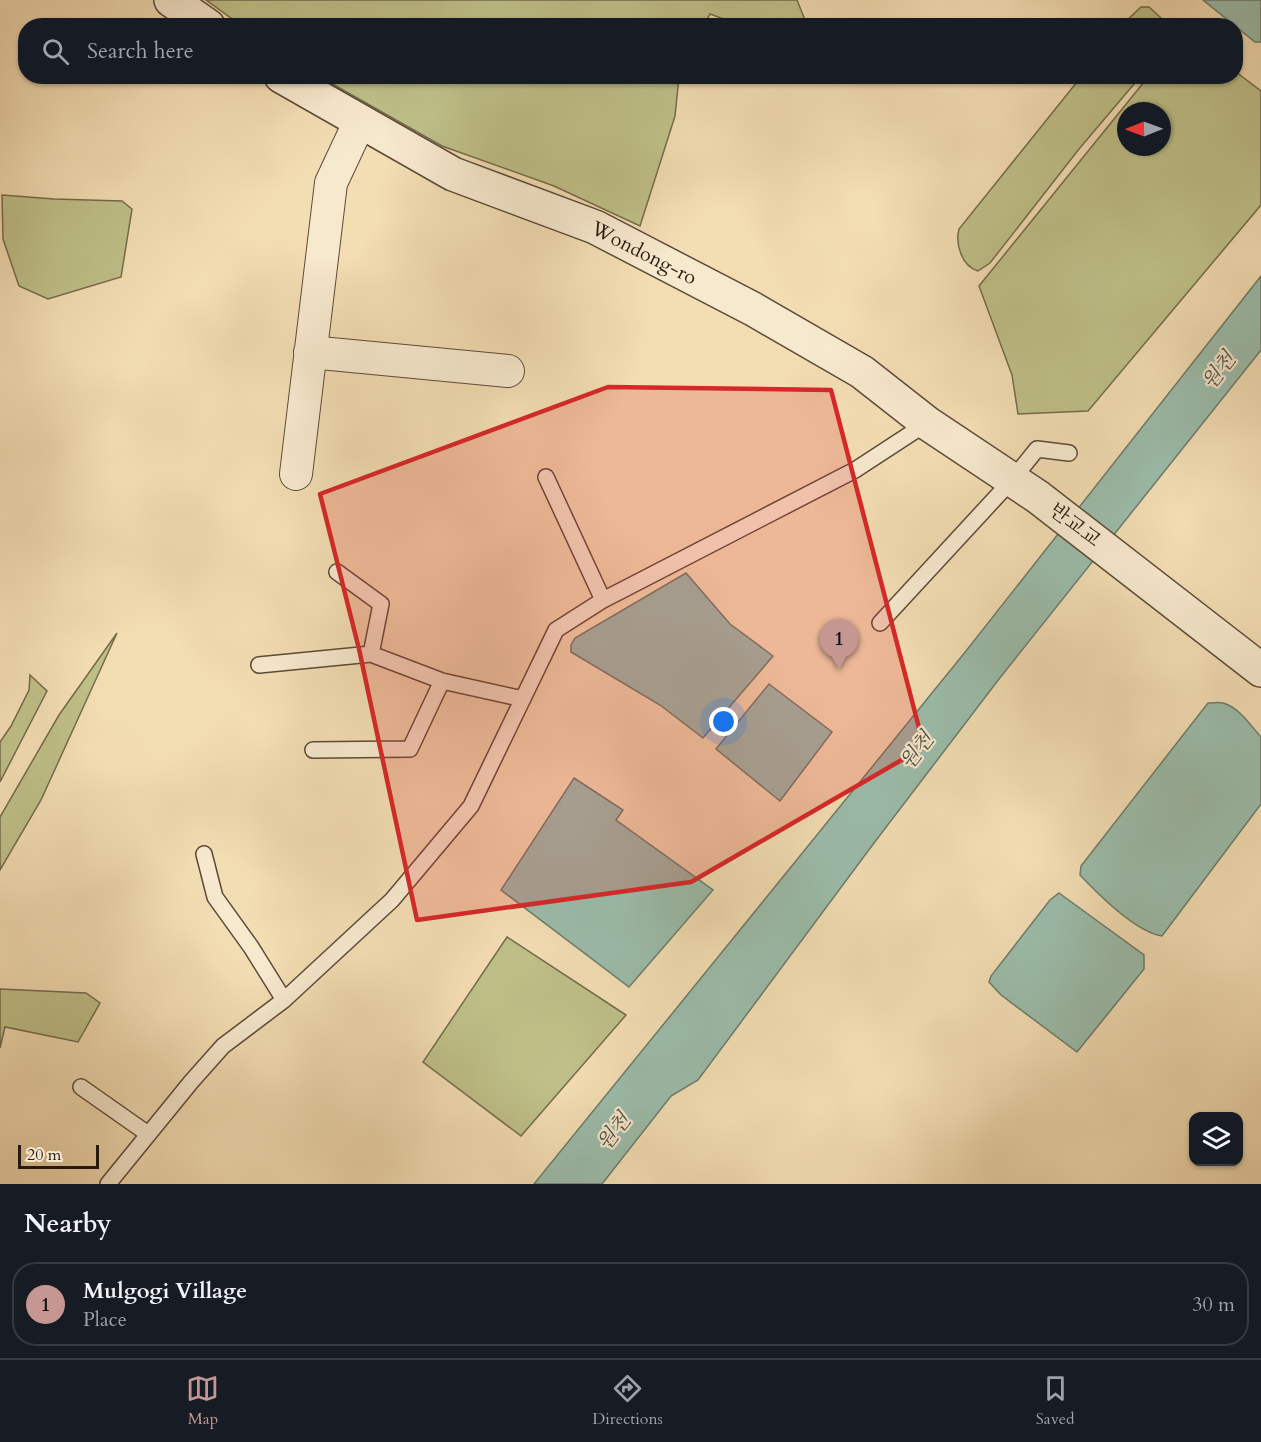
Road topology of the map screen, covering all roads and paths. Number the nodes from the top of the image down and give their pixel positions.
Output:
1 (171, 0) edge
2 (197, 18) edge
3 (295, 84) edge
4 (360, 122) junction
5 (310, 352) junction
6 (508, 371) dead end
7 (927, 423) junction
8 (1069, 453) dead end
9 (296, 474) dead end
10 (546, 477) dead end
11 (1013, 481) junction
12 (337, 572) dead end
13 (603, 600) junction
14 (880, 623) dead end
15 (371, 654) junction
16 (259, 665) dead end
17 (1261, 670) edge
18 (442, 681) junction
19 (523, 699) junction
20 (313, 750) dead end
21 (204, 854) dead end
22 (284, 1000) junction
23 (81, 1087) dead end
24 (148, 1134) junction
25 (108, 1184) edge

1 - 2 street
3 - 4 street, Wondong-ro
4 - 5 street
4 - 7 street, Wondong-ro
5 - 6 street
5 - 9 street
7 - 11 street, Wondong-ro
7 - 13 lane
8 - 11 lane
10 - 13 lane
11 - 14 lane
11 - 17 street, 반교교
12 - 15 lane
13 - 19 lane
15 - 16 lane
15 - 18 lane
18 - 19 lane
18 - 20 lane
19 - 22 lane
21 - 22 lane
22 - 24 lane
23 - 24 lane
24 - 25 lane

